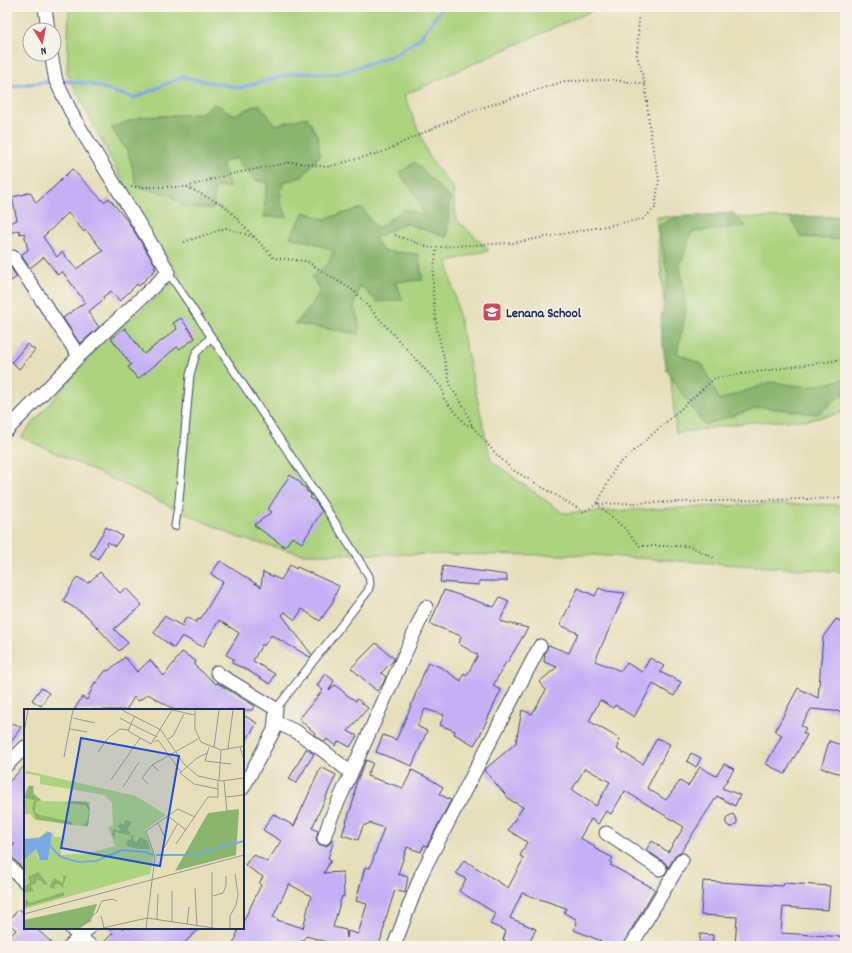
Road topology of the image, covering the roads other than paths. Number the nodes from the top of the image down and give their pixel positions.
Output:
1 (45, 7) edge
2 (47, 22) edge
3 (52, 62) edge
4 (13, 257) dead end
5 (168, 272) junction
6 (211, 337) junction
7 (79, 356) junction
8 (7, 429) edge
9 (175, 526) dead end
10 (426, 607) dead end
11 (540, 646) dead end
12 (217, 672) dead end
13 (276, 709) junction
14 (275, 722) junction
15 (24, 748) edge
16 (7, 766) edge
17 (351, 773) junction
18 (244, 786) edge
19 (606, 833) dead end
20 (324, 838) dead end
21 (682, 860) dead end
22 (7, 864) edge
23 (660, 869) dead end
24 (24, 881) edge
25 (80, 931) edge
26 (70, 946) edge
27 (91, 946) edge
28 (394, 946) edge
29 (631, 946) edge

1 - 2 street
3 - 5 street
4 - 7 street
5 - 6 lane
5 - 7 street
6 - 9 lane
6 - 13 lane
7 - 8 street
10 - 17 street
11 - 28 street
12 - 13 street
13 - 14 street
14 - 17 street
14 - 18 street
15 - 16 street
17 - 20 street
19 - 23 street
21 - 29 street
22 - 24 street
25 - 26 street
25 - 27 street

